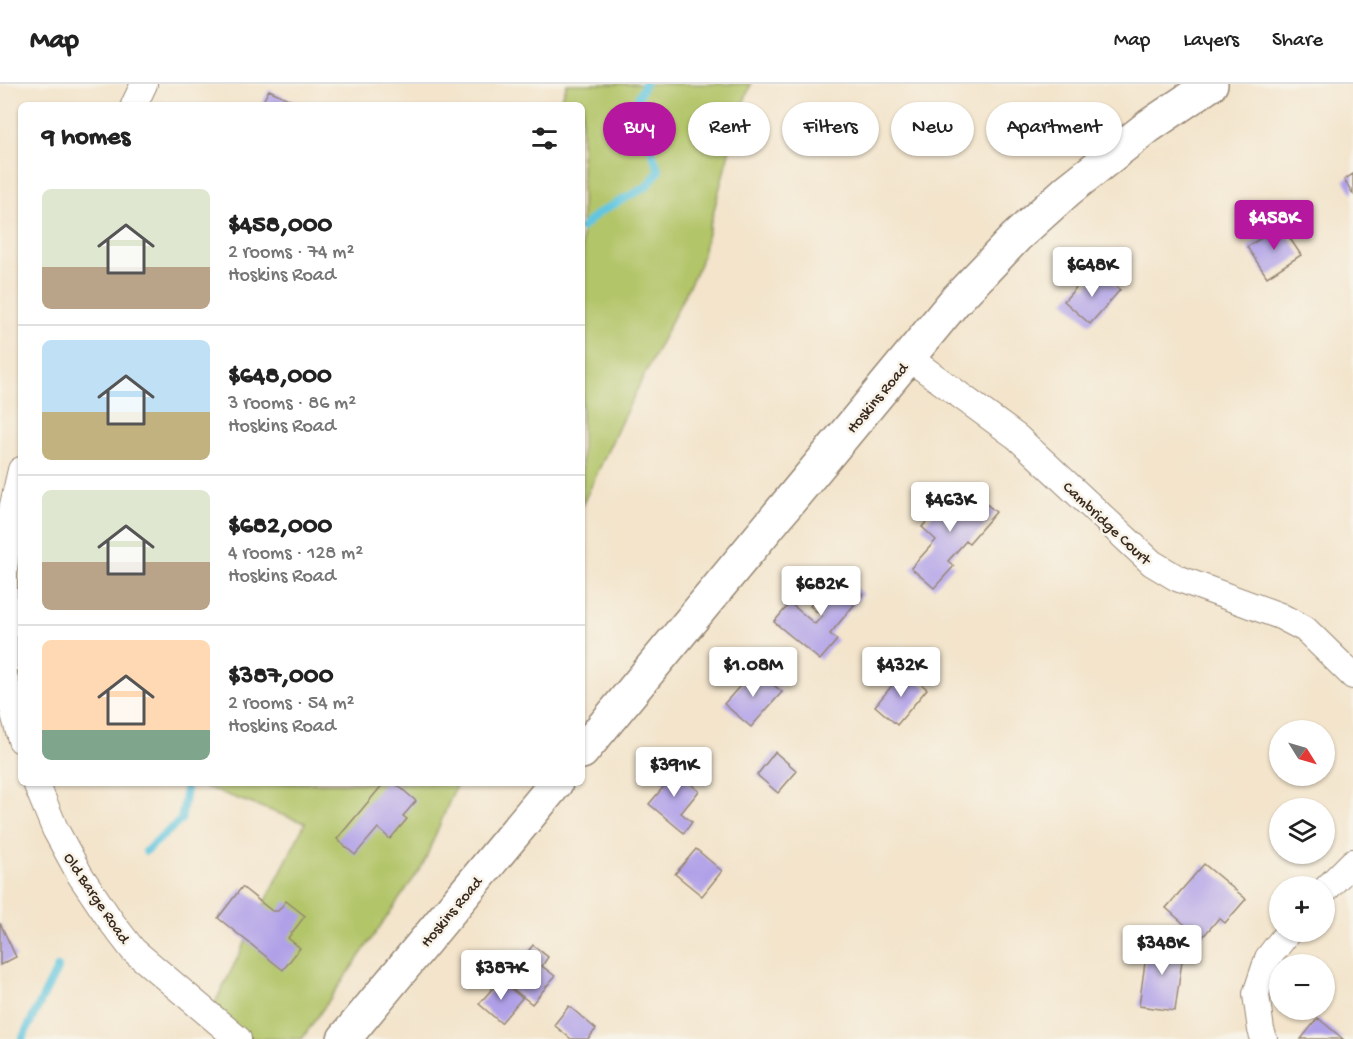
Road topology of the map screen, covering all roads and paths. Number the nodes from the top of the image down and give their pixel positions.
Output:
1 (144, 84) edge
2 (1211, 84) edge
3 (135, 102) edge
4 (909, 358) junction
5 (18, 483) edge
6 (1353, 676) edge
7 (18, 729) edge
8 (585, 748) edge
9 (37, 786) edge
10 (554, 786) edge
11 (1353, 862) edge
12 (1335, 880) edge
13 (1280, 942) edge
14 (238, 1039) edge
15 (344, 1039) edge
16 (1264, 1039) edge

1 - 3 street
2 - 4 street, Hoskins Road
4 - 6 street, Cambridge Court
4 - 8 street, Hoskins Road
5 - 7 street
9 - 14 street, Old Barge Road
10 - 15 street, Hoskins Road
11 - 12 street
13 - 16 street

